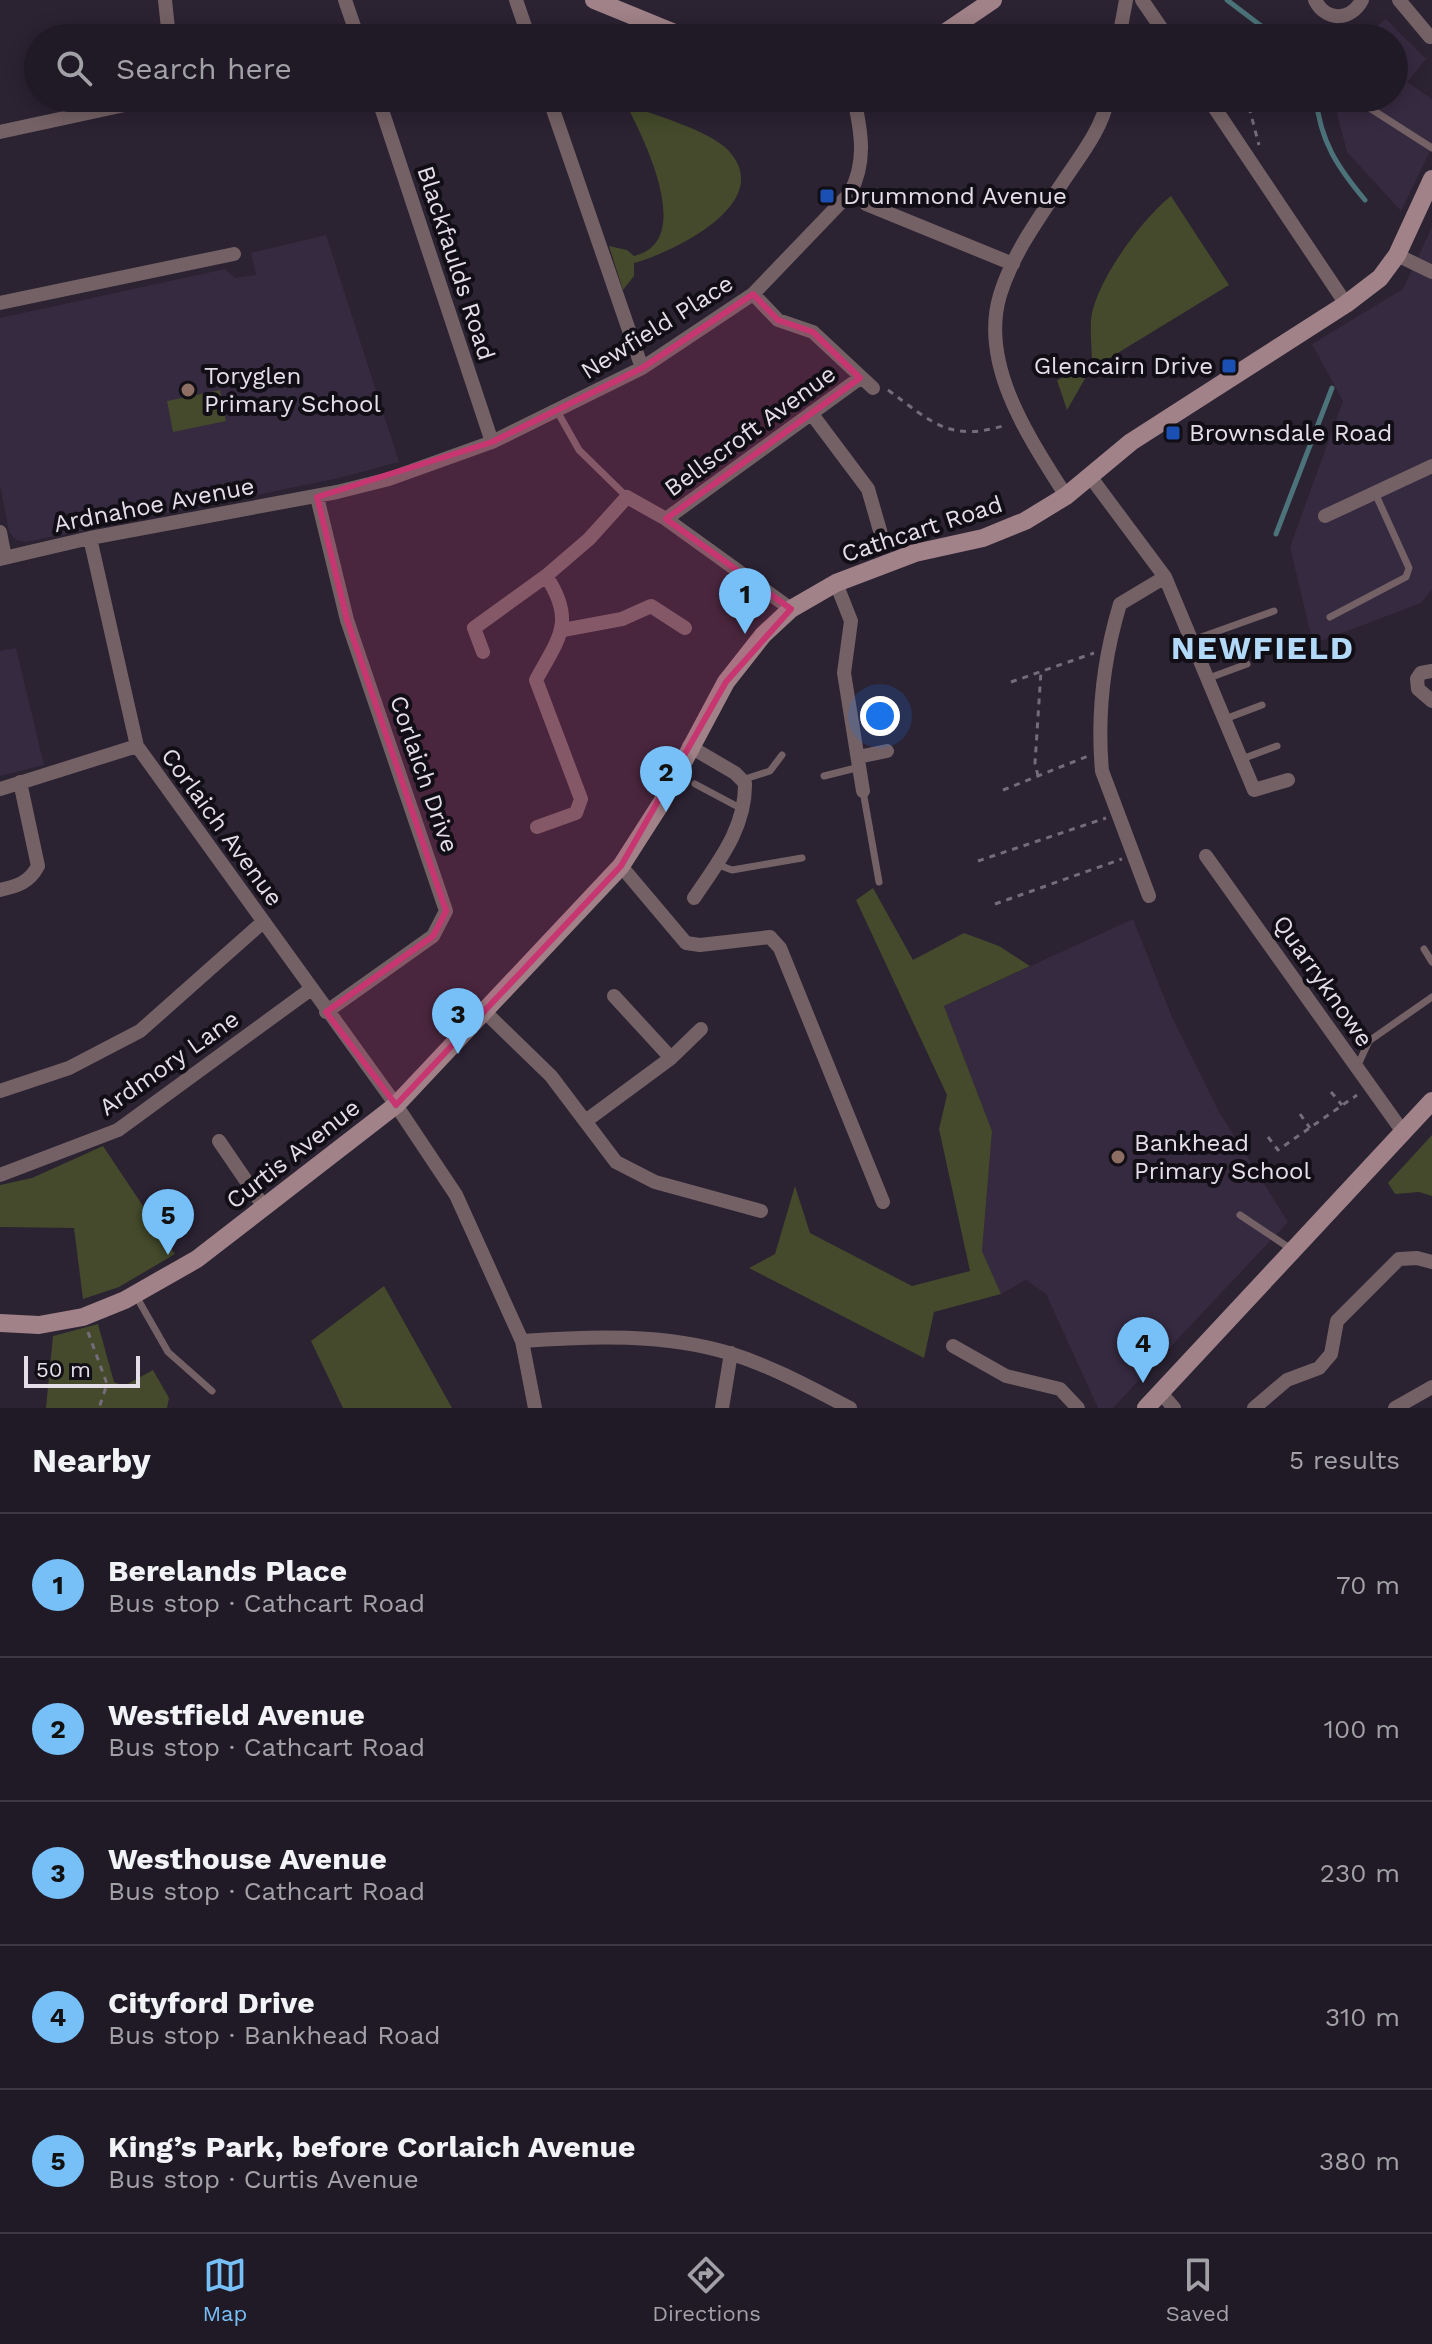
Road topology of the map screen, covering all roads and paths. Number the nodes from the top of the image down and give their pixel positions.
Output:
1 (165, 0) edge
2 (345, 0) edge
3 (516, 0) edge
4 (594, 0) edge
5 (993, 0) edge
6 (1126, 0) edge
7 (1142, 0) edge
8 (1315, 0) edge
9 (1363, 0) edge
10 (1399, 0) edge
11 (168, 24) edge
12 (353, 24) edge
13 (524, 24) edge
14 (653, 24) edge
15 (958, 24) edge
16 (1122, 24) edge
17 (1158, 24) edge
18 (1430, 37) edge
19 (92, 112) edge
20 (383, 112) edge
21 (554, 112) edge
22 (857, 112) edge
23 (1102, 112) edge
24 (1217, 112) edge
25 (1250, 112) edge
26 (1376, 112) edge
27 (0, 132) edge
28 (1432, 148) edge
29 (1255, 169) junction
30 (1432, 179) edge
31 (866, 204) dead end
32 (234, 254) dead end
33 (1397, 255) junction
34 (1013, 264) junction
35 (1432, 272) edge
36 (753, 294) junction
37 (0, 303) edge
38 (1346, 304) junction
39 (642, 368) junction
40 (860, 378) junction
41 (873, 388) joint
42 (557, 411) junction
43 (811, 413) junction
44 (1020, 420) junction
45 (492, 442) junction
46 (1432, 466) edge
47 (1089, 475) junction
48 (1375, 493) junction
49 (1066, 496) junction
50 (317, 497) junction
51 (627, 497) junction
52 (1325, 516) dead end
53 (666, 519) junction
54 (0, 532) edge
55 (881, 534) dead end
56 (90, 538) junction
57 (3, 559) edge
58 (546, 576) junction
59 (1165, 577) junction
60 (836, 583) junction
61 (791, 609) junction
62 (1274, 611) dead end
63 (1330, 617) dead end
64 (685, 628) dead end
65 (563, 630) junction
66 (1193, 640) junction
67 (483, 652) dead end
68 (1094, 653) dead end
69 (1247, 664) dead end
70 (1041, 671) junction
71 (1432, 671) edge
72 (1209, 678) junction
73 (1011, 682) dead end
74 (1432, 701) edge
75 (1262, 705) dead end
76 (1225, 719) junction
77 (137, 746) junction
78 (689, 746) junction
79 (1277, 746) dead end
80 (887, 751) dead end
81 (1100, 751) junction
82 (782, 755) dead end
83 (1242, 759) junction
84 (859, 762) junction
85 (824, 776) dead end
86 (1038, 776) junction
87 (742, 780) junction
88 (1288, 780) dead end
89 (20, 782) junction
90 (695, 784) dead end
91 (0, 789) edge
92 (1003, 790) dead end
93 (863, 791) joint
94 (742, 809) junction
95 (1117, 814) junction
96 (537, 827) dead end
97 (1133, 855) junction
98 (1206, 856) dead end
99 (802, 858) dead end
100 (978, 861) dead end
101 (716, 864) junction
102 (621, 866) junction
103 (879, 882) dead end
104 (0, 890) edge
105 (1149, 896) dead end
106 (694, 898) dead end
107 (995, 904) dead end
108 (263, 922) junction
109 (1424, 949) dead end
110 (1432, 962) edge
111 (311, 989) junction
112 (614, 996) dead end
113 (1432, 997) edge
114 (484, 1011) junction
115 (326, 1012) junction
116 (701, 1029) dead end
117 (671, 1058) junction
118 (1357, 1067) junction
119 (1370, 1085) junction
120 (0, 1091) edge
121 (1331, 1092) dead end
122 (1432, 1101) edge
123 (396, 1105) junction
124 (1342, 1105) junction
125 (1300, 1114) dead end
126 (587, 1120) junction
127 (1310, 1128) junction
128 (1403, 1132) junction
129 (1268, 1137) dead end
130 (219, 1141) dead end
131 (0, 1175) edge
132 (883, 1202) dead end
133 (264, 1207) junction
134 (761, 1211) dead end
135 (1240, 1215) dead end
136 (1293, 1250) junction
137 (1432, 1262) edge
138 (135, 1294) junction
139 (83, 1317) junction
140 (0, 1323) edge
141 (522, 1341) junction
142 (953, 1346) dead end
143 (731, 1353) junction
144 (1432, 1387) edge
145 (212, 1391) dead end
146 (1161, 1393) junction
147 (99, 1408) edge
148 (535, 1408) edge
149 (722, 1408) edge
150 (850, 1408) edge
151 (1078, 1408) edge
152 (1146, 1408) edge
153 (1174, 1408) edge
154 (1254, 1408) edge
155 (1395, 1408) edge

1 - 11 street
2 - 12 street
3 - 13 street
4 - 14 street
5 - 15 street
6 - 16 street
7 - 17 street
8 - 9 street
10 - 18 street
19 - 27 street
20 - 45 street, Blackfaulds Road
21 - 39 street
22 - 36 street, Newfield Place
23 - 34 street
24 - 29 street
25 - 29 path
26 - 28 lane
29 - 38 street
30 - 33 street, Cathcart Road
31 - 34 street
32 - 37 street
33 - 35 street
33 - 38 street, Cathcart Road
34 - 44 street
36 - 39 street, Newfield Place
36 - 40 street, Bellscroft Avenue
38 - 47 street, Cathcart Road
39 - 42 street, Newfield Place
40 - 41 street, Bellscroft Avenue
40 - 43 street, Bellscroft Avenue
41 - 44 path
42 - 45 street, Newfield Place
42 - 51 lane
43 - 53 street, Bellscroft Avenue
43 - 55 street
44 - 49 street
45 - 50 street, Newfield Place
46 - 48 street
47 - 49 street, Cathcart Road
47 - 59 street
48 - 52 street
48 - 63 lane
49 - 60 street, Cathcart Road
50 - 56 street, Ardnahoe Avenue
50 - 115 street, Corlaich Drive
51 - 53 street
51 - 58 street
53 - 61 street
54 - 57 street
56 - 57 street, Ardnahoe Avenue
56 - 77 street, Corlaich Avenue
58 - 65 street
58 - 67 street
59 - 66 street
59 - 81 street
60 - 61 street, Cathcart Road
60 - 84 street
61 - 78 street, Cathcart Road
62 - 66 lane
64 - 65 street
65 - 96 street
66 - 72 street
68 - 70 path
69 - 72 lane
70 - 73 path
70 - 86 path
71 - 74 street
72 - 76 street
75 - 76 lane
76 - 83 street
77 - 89 street
77 - 108 street, Corlaich Avenue
78 - 87 street
78 - 102 street, Cathcart Road
79 - 83 lane
80 - 84 street
81 - 86 path
81 - 95 street
82 - 87 lane
83 - 88 street
84 - 85 lane
84 - 93 street
86 - 92 path
87 - 94 street
89 - 91 street
89 - 104 street
90 - 94 lane
93 - 103 lane
94 - 101 street
95 - 97 street
95 - 100 path
97 - 105 street
97 - 107 path
98 - 118 street, Quarryknowe
99 - 101 lane
101 - 106 street
102 - 114 street, Cathcart Road
102 - 132 street
108 - 111 street, Corlaich Avenue
108 - 120 street
109 - 110 lane
111 - 115 street, Corlaich Avenue
111 - 131 street, Ardmory Lane
112 - 117 street
113 - 118 lane
114 - 123 street, Cathcart Road
114 - 126 street
115 - 123 street, Corlaich Avenue
116 - 117 street
117 - 126 street
118 - 119 street, Quarryknowe
119 - 124 path
119 - 128 street, Quarryknowe
121 - 124 path
122 - 128 street
123 - 133 street, Curtis Avenue
123 - 141 street, Corlaich Avenue
124 - 127 path
125 - 127 path
126 - 134 street
127 - 129 path
128 - 136 street
130 - 133 street
133 - 138 street, Curtis Avenue
135 - 136 lane
136 - 146 street
137 - 154 street
138 - 139 street, Curtis Avenue
138 - 145 lane
139 - 140 street, Curtis Avenue
139 - 147 path
141 - 143 street
141 - 148 street, Corlaich Avenue
142 - 151 street
143 - 149 street
143 - 150 street
144 - 155 street
146 - 152 street
146 - 153 street

